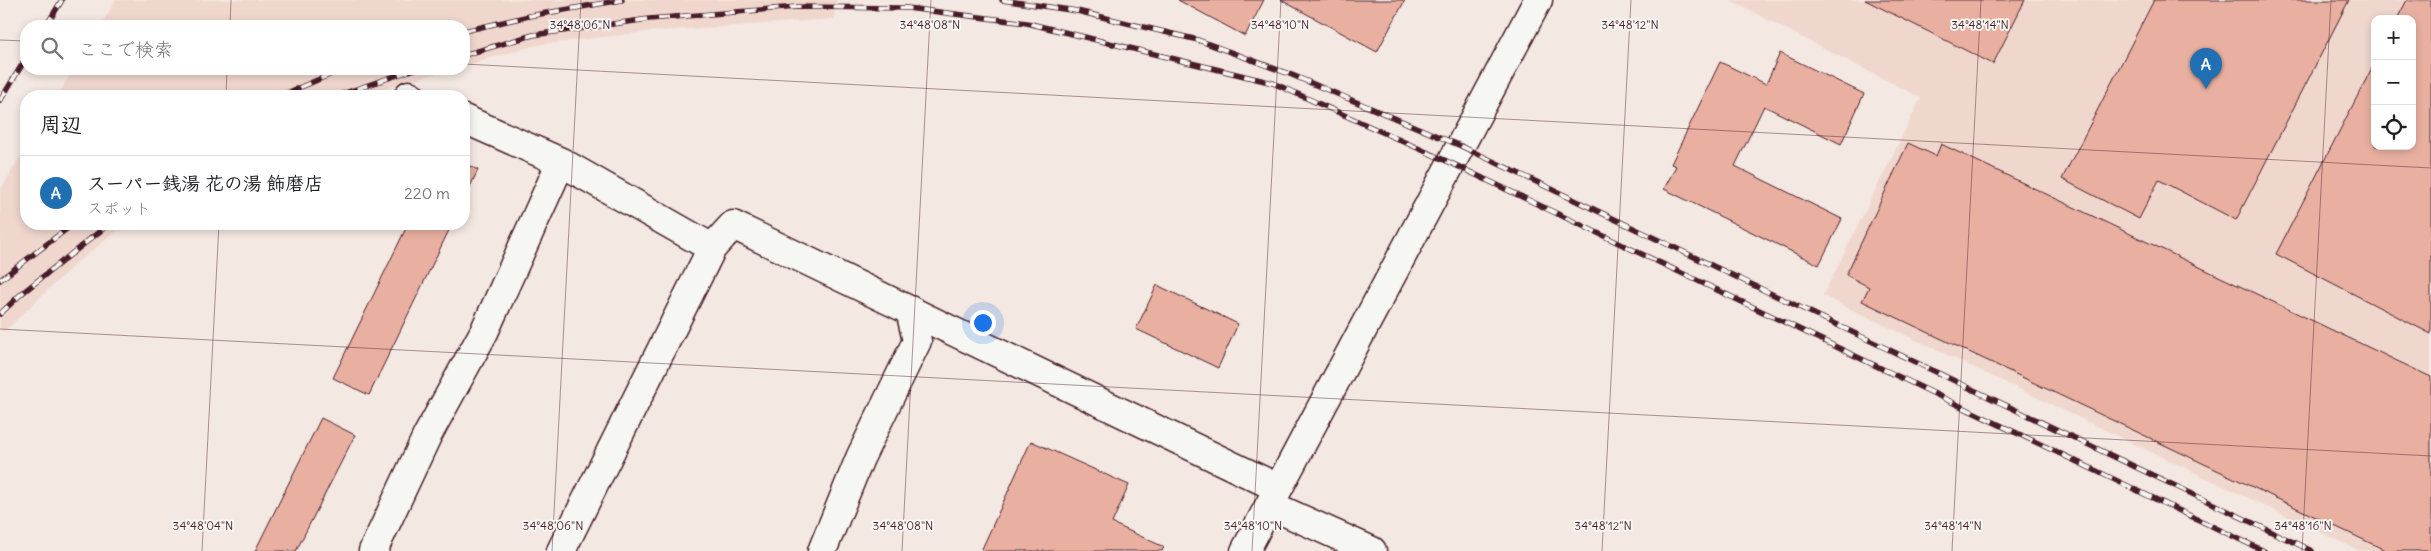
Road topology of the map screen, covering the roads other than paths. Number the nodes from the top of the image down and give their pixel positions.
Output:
1 (1538, 0) edge
2 (470, 122) edge
3 (561, 162) junction
4 (712, 248) junction
5 (910, 310) junction
6 (1274, 496) junction
7 (373, 551) edge
8 (561, 551) edge
9 (822, 551) edge
10 (1245, 551) edge
11 (1372, 551) edge

1 - 6 street
2 - 3 street
3 - 4 street
3 - 7 street
4 - 5 street
4 - 8 street
5 - 6 street
5 - 9 street
6 - 10 street
6 - 11 street

